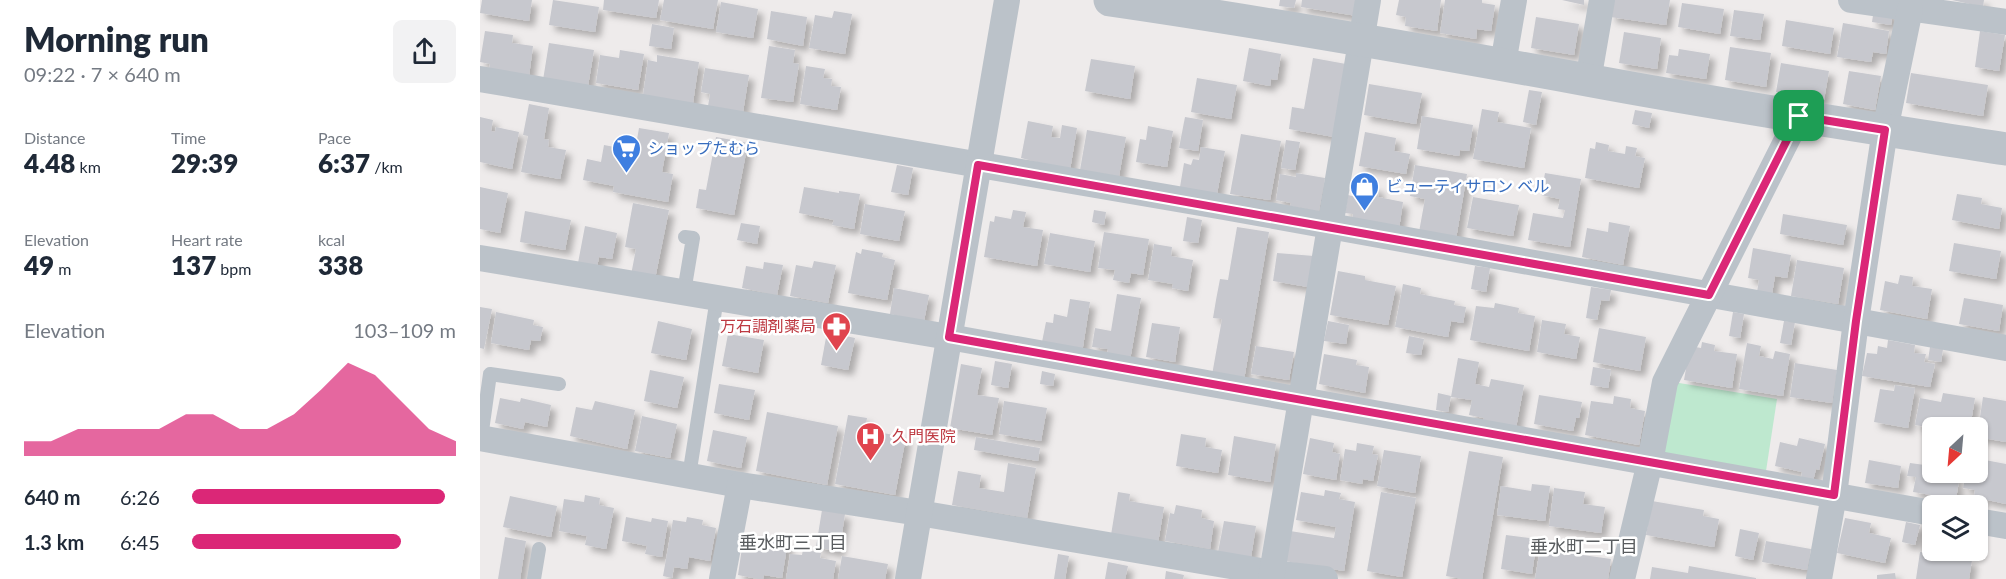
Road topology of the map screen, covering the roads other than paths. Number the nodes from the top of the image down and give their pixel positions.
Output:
1 (1007, 0) edge
2 (1110, 0) edge
3 (1368, 0) edge
4 (1514, 0) edge
5 (1602, 0) edge
6 (1851, 0) edge
7 (1163, 4) edge
8 (1910, 9) junction
9 (2002, 14) edge
10 (1361, 41) junction
11 (1503, 64) junction
12 (480, 79) edge
13 (1588, 81) junction
14 (1799, 116) junction
15 (1885, 130) junction
16 (2006, 148) edge
17 (978, 165) junction
18 (1331, 228) junction
19 (685, 237) dead end
20 (480, 258) edge
21 (684, 292) junction
22 (1709, 295) junction
23 (717, 298) junction
24 (1856, 321) junction
25 (949, 337) junction
26 (2006, 348) edge
27 (559, 384) dead end
28 (1302, 401) junction
29 (480, 438) edge
30 (1650, 462) junction
31 (689, 476) junction
32 (740, 485) junction
33 (1834, 495) junction
34 (1922, 511) edge
35 (919, 513) junction
36 (1988, 523) edge
37 (2006, 526) edge
38 (539, 549) dead end
39 (1271, 576) edge
40 (534, 579) edge
41 (722, 579) edge
42 (908, 579) edge
43 (1325, 579) edge
44 (1622, 579) edge
45 (1819, 579) edge

1 - 17 street
2 - 7 street
3 - 10 street
4 - 11 street
5 - 13 street
6 - 8 street
7 - 10 street
8 - 9 street
8 - 15 street
10 - 11 street
10 - 18 street
11 - 13 street
12 - 17 street
13 - 14 street
14 - 15 street
14 - 22 street
15 - 16 street
15 - 24 street
17 - 18 street
17 - 25 street
18 - 22 street
18 - 28 street
19 - 21 lane
20 - 21 street
21 - 23 street
22 - 24 street
22 - 30 street
23 - 25 street
23 - 31 lane
24 - 26 street
24 - 33 street
25 - 28 street
25 - 35 street
27 - 29 lane
28 - 30 street
28 - 39 street
29 - 31 street
30 - 33 street
30 - 44 street
31 - 32 street
32 - 35 street
32 - 41 street
33 - 34 street
33 - 45 street
35 - 39 street
35 - 42 street
36 - 37 street
38 - 40 lane
39 - 43 street

